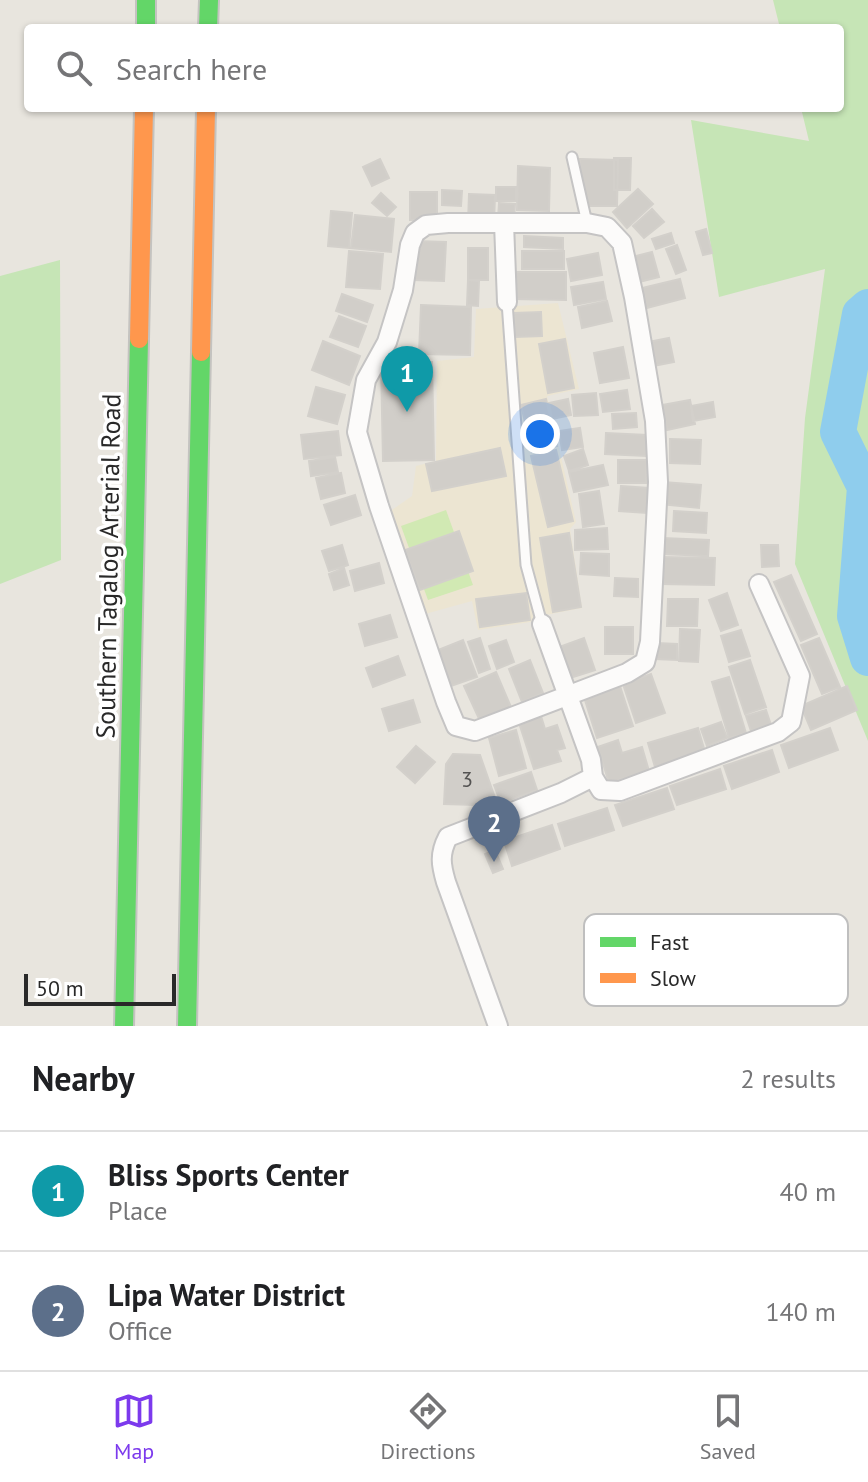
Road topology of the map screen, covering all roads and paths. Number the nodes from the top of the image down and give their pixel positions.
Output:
1 (146, 0) edge
2 (209, 0) edge
3 (146, 24) edge
4 (208, 24) edge
5 (144, 112) edge
6 (206, 112) edge
7 (572, 157) dead end
8 (504, 223) junction
9 (587, 223) junction
10 (507, 302) joint
11 (759, 584) dead end
12 (542, 624) joint
13 (569, 696) junction
14 (593, 777) junction
15 (124, 1026) edge
16 (187, 1026) edge
17 (498, 1026) edge

1 - 3 highway
2 - 4 highway
5 - 15 highway, Southern Tagalog Arterial Road
6 - 16 highway
7 - 9 lane
8 - 9 street
8 - 10 street
8 - 13 street
9 - 13 street
10 - 12 lane
11 - 14 street
12 - 13 street
13 - 14 street
14 - 17 street

